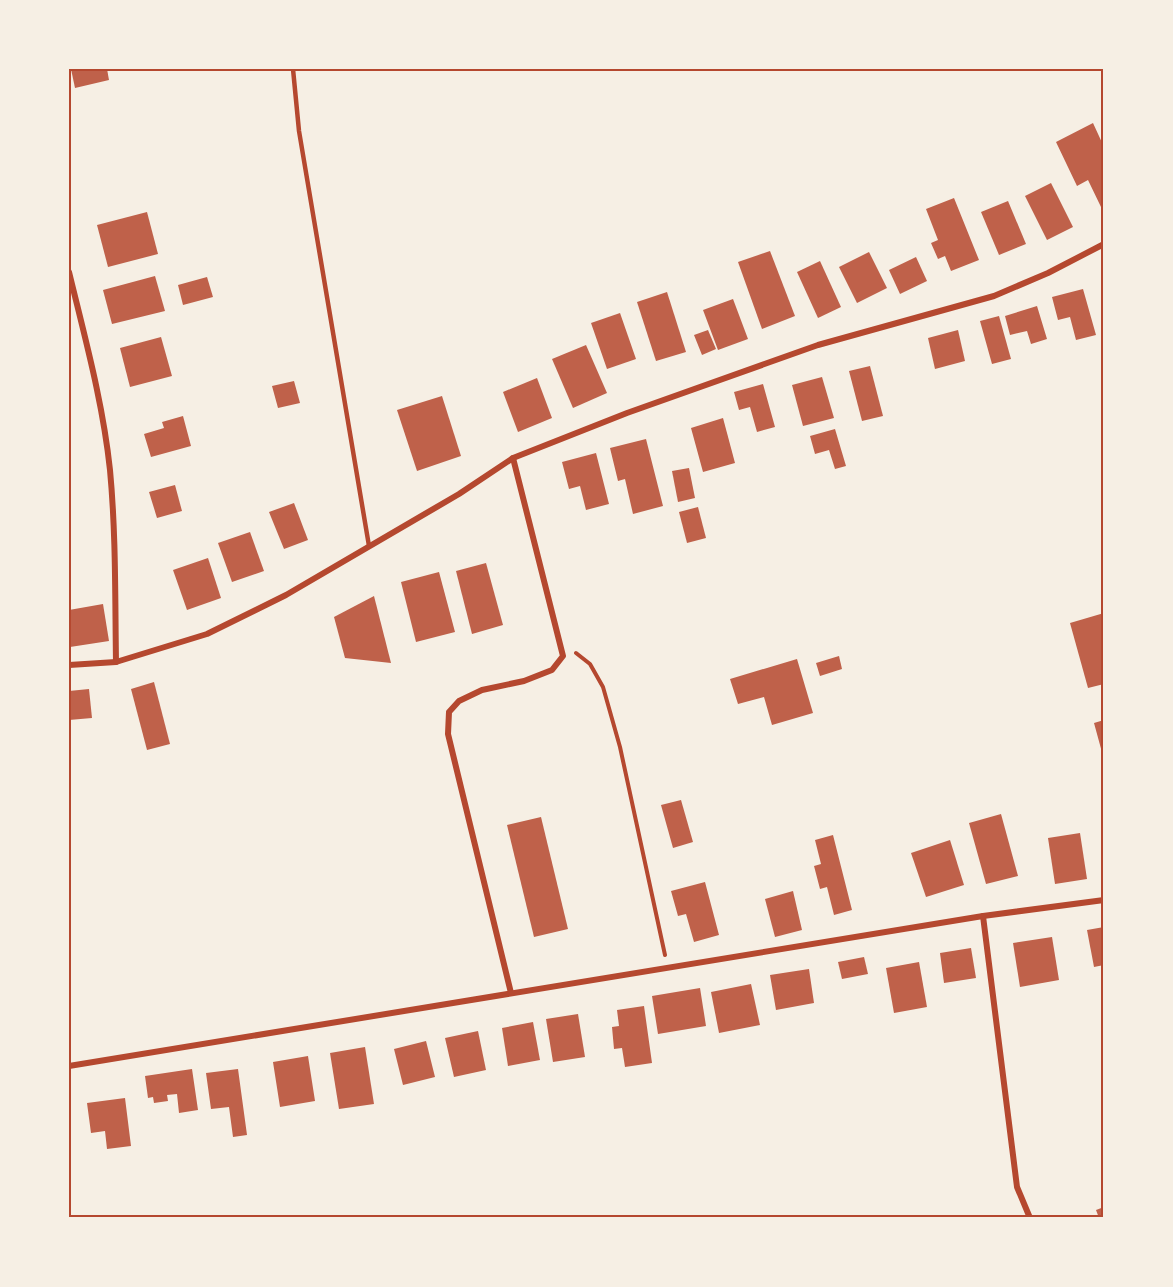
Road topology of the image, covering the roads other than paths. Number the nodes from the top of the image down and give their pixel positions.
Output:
1 (294, 69) edge
2 (1104, 244) edge
3 (69, 272) edge
4 (513, 458) junction
5 (369, 546) junction
6 (116, 662) junction
7 (69, 665) edge
8 (1104, 900) edge
9 (983, 916) junction
10 (511, 993) junction
11 (69, 1066) edge
12 (1030, 1218) edge

1 - 5 lane
2 - 4 street
3 - 6 street
4 - 5 street
4 - 10 street
5 - 6 street
6 - 7 street
8 - 9 street
9 - 10 street
9 - 12 street
10 - 11 street

